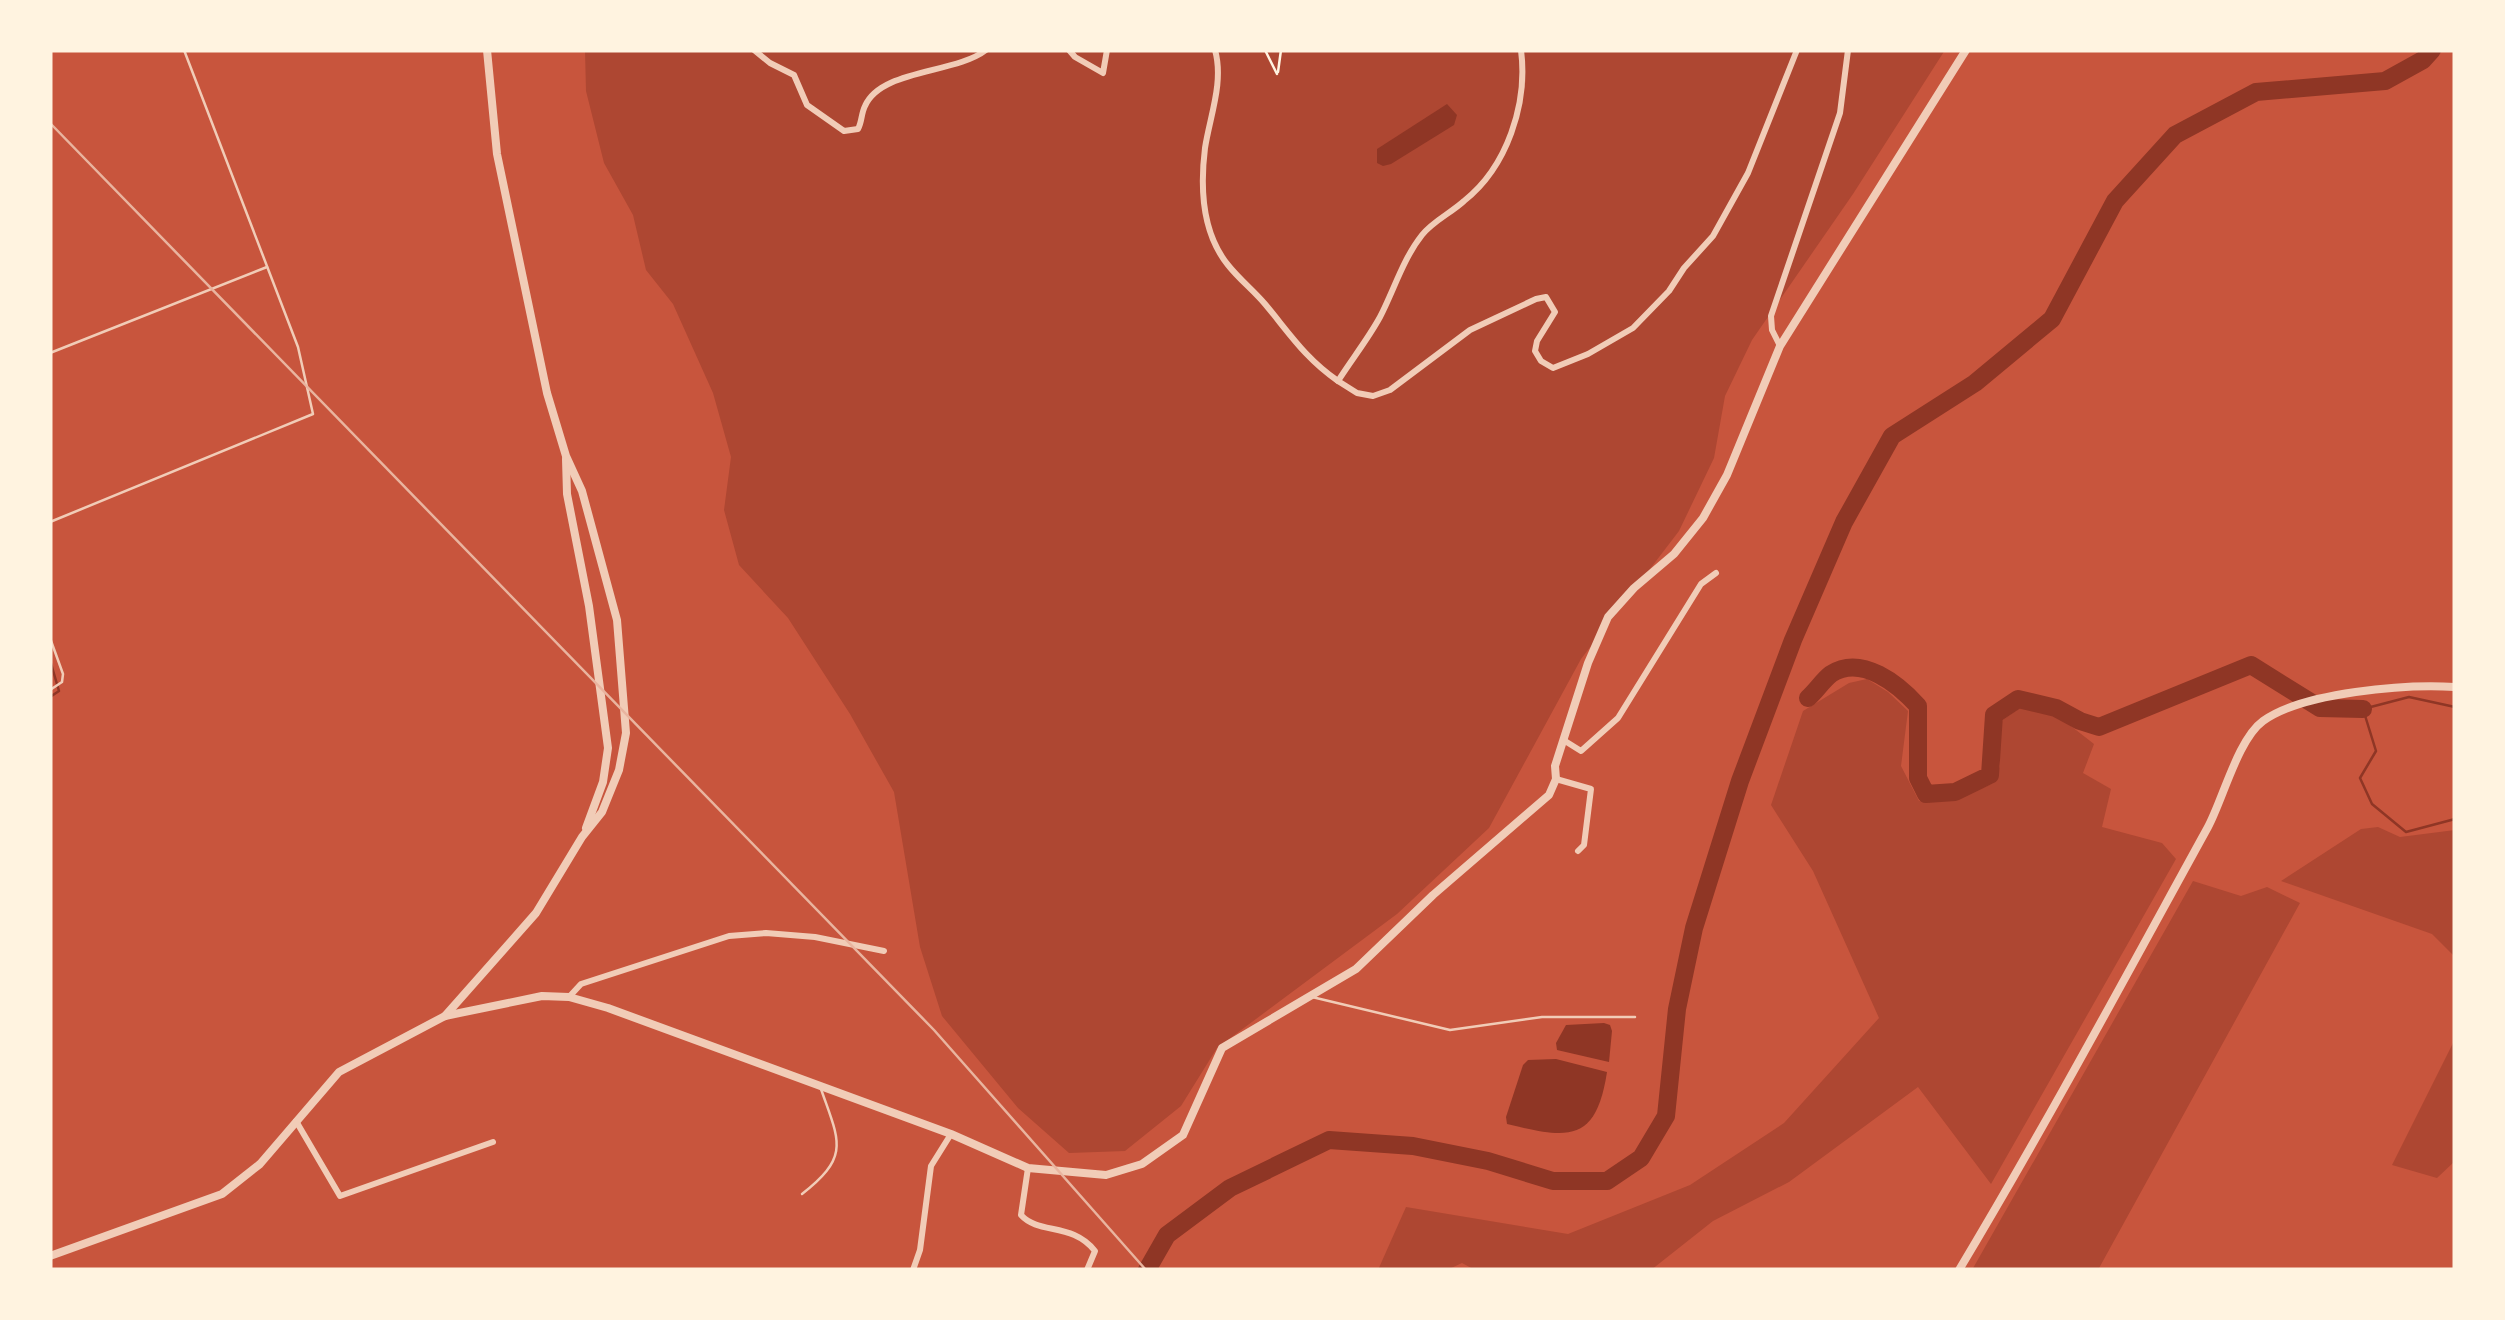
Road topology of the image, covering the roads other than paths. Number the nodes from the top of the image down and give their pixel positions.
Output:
1 (184, 50) edge
2 (487, 50) edge
3 (754, 50) edge
4 (986, 50) edge
5 (1069, 50) edge
6 (1107, 50) edge
7 (1215, 50) edge
8 (1521, 50) edge
9 (1796, 50) edge
10 (1848, 50) edge
11 (1966, 50) edge
12 (267, 267) junction
13 (1780, 346) junction
14 (50, 353) edge
15 (1338, 381) junction
16 (566, 456) junction
17 (50, 522) edge
18 (1716, 573) dead end
19 (50, 638) edge
20 (2455, 687) edge
21 (50, 690) edge
22 (1565, 740) junction
23 (1556, 779) junction
24 (582, 836) junction
25 (1578, 851) dead end
26 (884, 951) dead end
27 (1306, 996) junction
28 (569, 997) junction
29 (445, 1016) junction
30 (1635, 1017) dead end
31 (820, 1088) junction
32 (296, 1122) junction
33 (950, 1134) junction
34 (493, 1142) dead end
35 (1028, 1168) junction
36 (802, 1194) dead end
37 (50, 1256) edge
38 (913, 1270) edge
39 (1087, 1270) edge
40 (1959, 1270) edge

1 - 12 lane
2 - 16 street
3 - 4 street
5 - 6 street
7 - 15 street
8 - 15 street
9 - 15 street
10 - 13 street
11 - 13 street
12 - 14 lane
12 - 17 lane
13 - 22 street
16 - 24 street
16 - 24 street
18 - 22 street
19 - 21 lane
20 - 40 street
22 - 23 street
23 - 25 street
23 - 27 street
24 - 29 street
26 - 28 street
27 - 30 lane
27 - 35 street
28 - 29 street
28 - 31 street
29 - 32 street
31 - 33 street
31 - 36 lane
32 - 34 street
32 - 37 street
33 - 35 street
33 - 38 street
35 - 39 street

